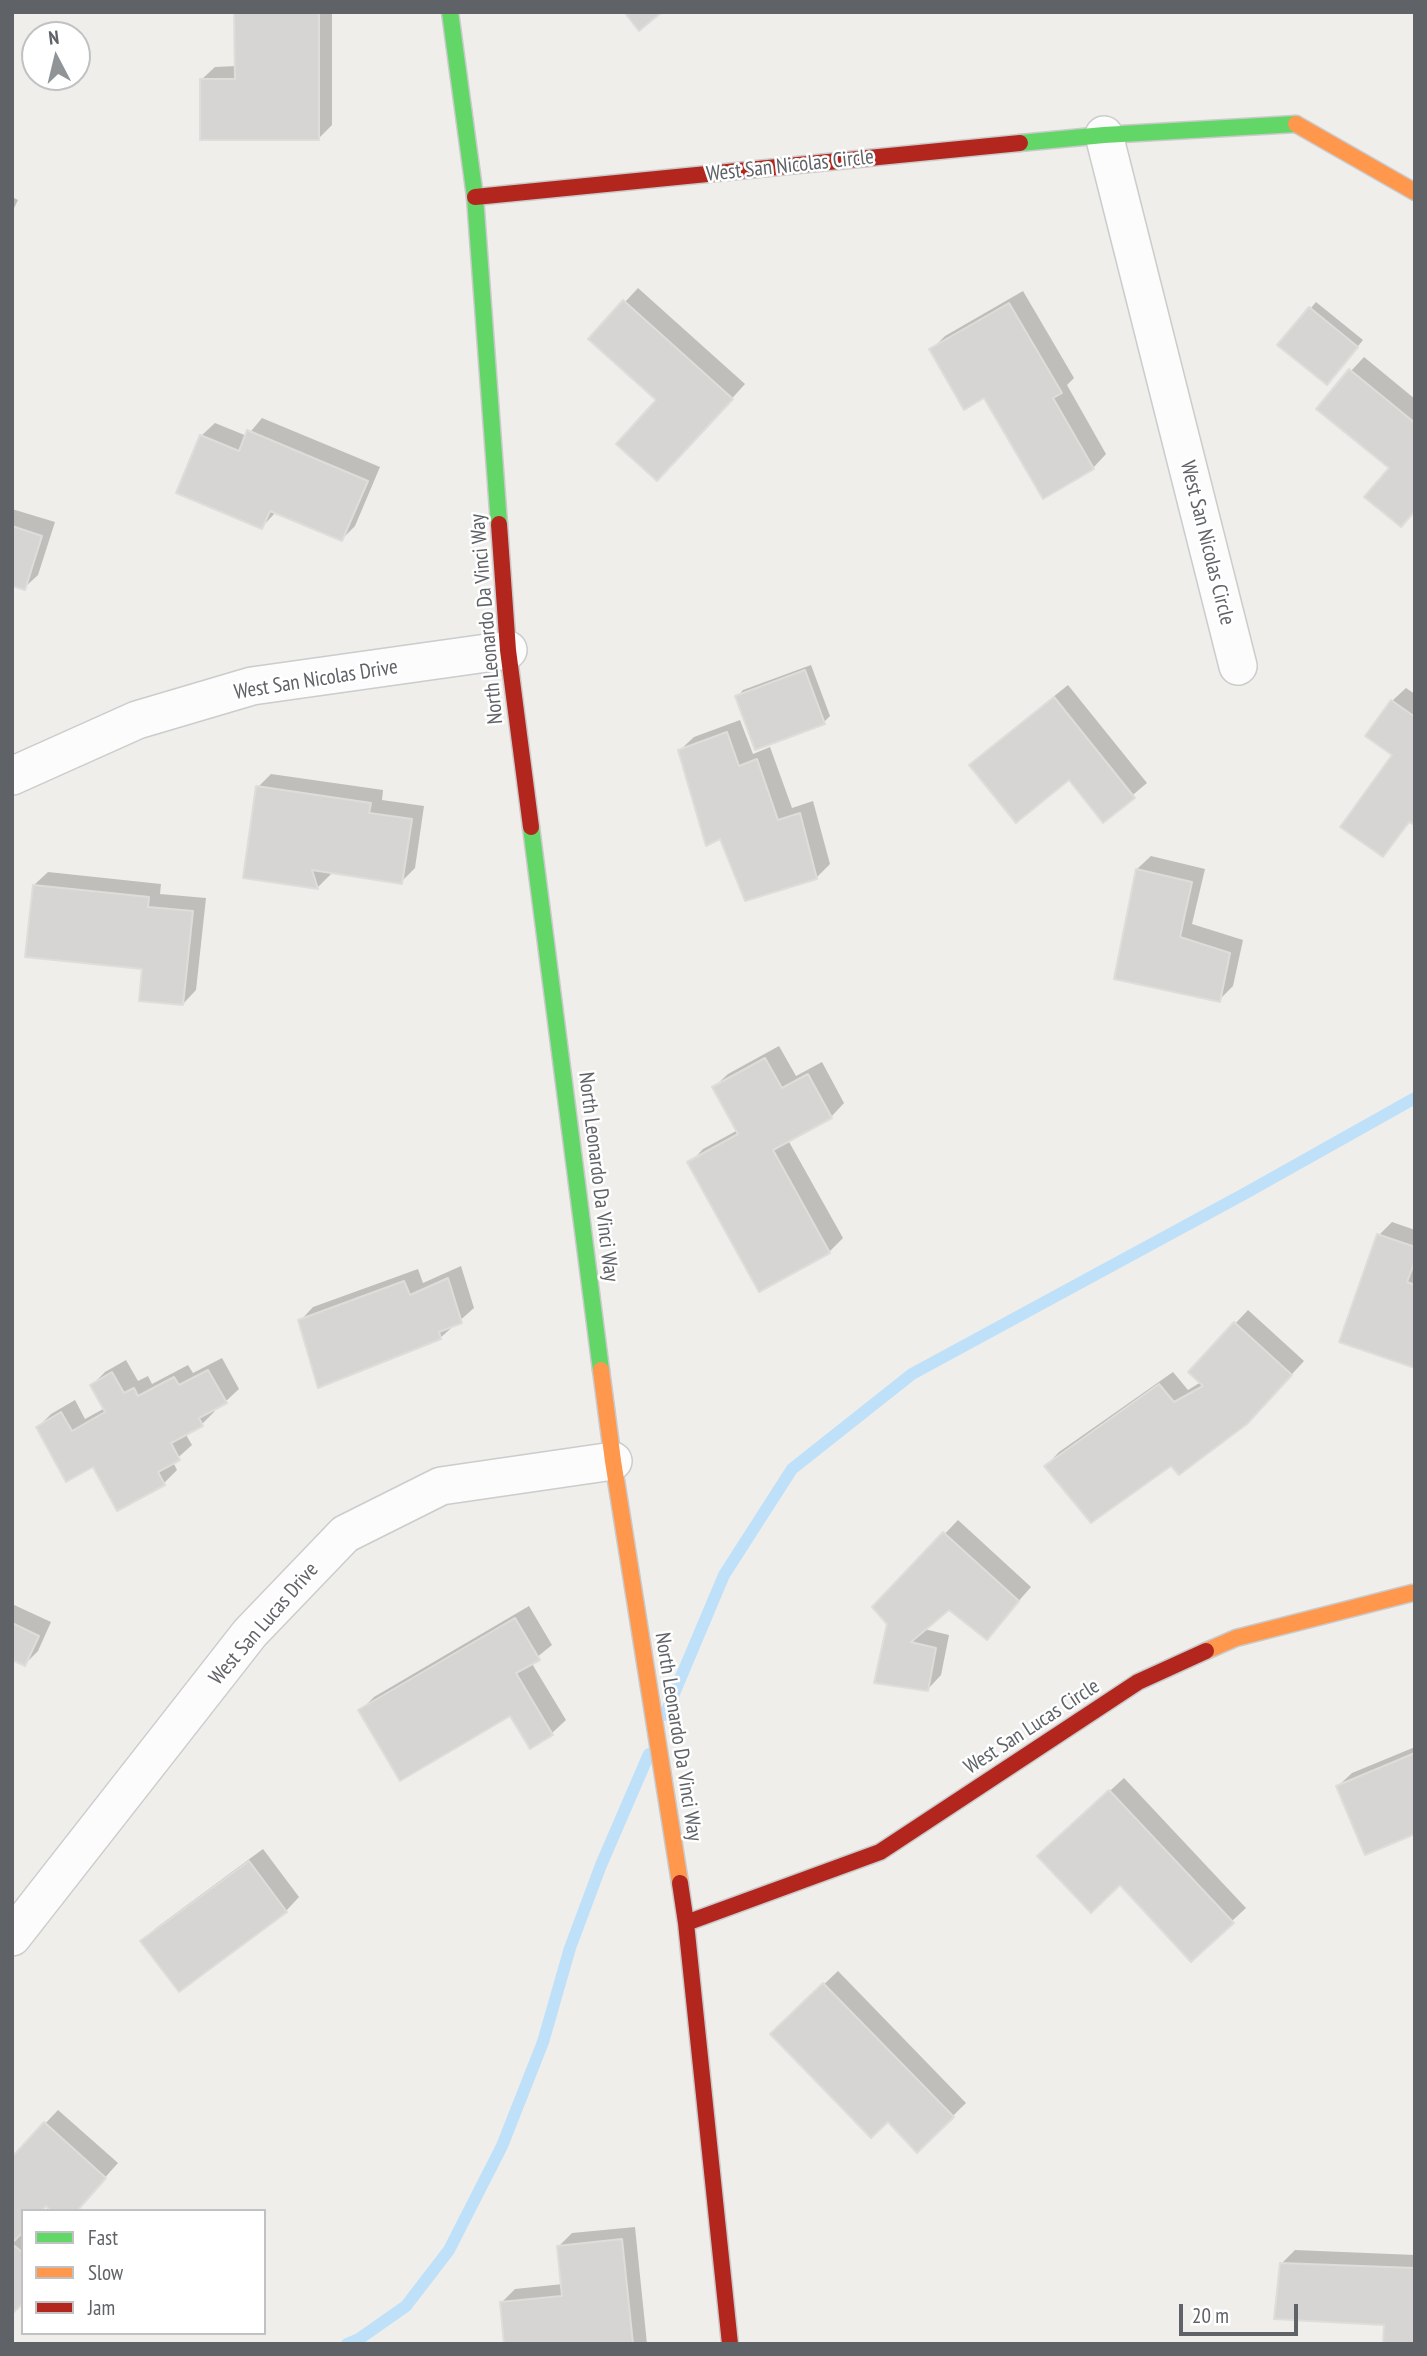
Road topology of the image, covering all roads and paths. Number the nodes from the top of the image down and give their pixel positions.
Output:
1 (450, 12) edge
2 (1104, 135) junction
3 (1415, 192) edge
4 (475, 197) junction
5 (508, 650) junction
6 (1238, 666) dead end
7 (12, 776) edge
8 (613, 1461) junction
9 (1412, 1593) dead end
10 (686, 1923) junction
11 (12, 1937) edge
12 (730, 2344) edge

1 - 4 street, North Leonardo Da Vinci Way
2 - 3 street, West San Nicolas Circle
2 - 4 street, West San Nicolas Circle
2 - 6 street, West San Nicolas Circle
4 - 5 street, North Leonardo Da Vinci Way
5 - 7 street, West San Nicolas Drive
5 - 8 street, North Leonardo Da Vinci Way
8 - 10 street, North Leonardo Da Vinci Way
8 - 11 street, West San Lucas Drive
9 - 10 street, West San Lucas Circle
10 - 12 street, North Leonardo Da Vinci Way

